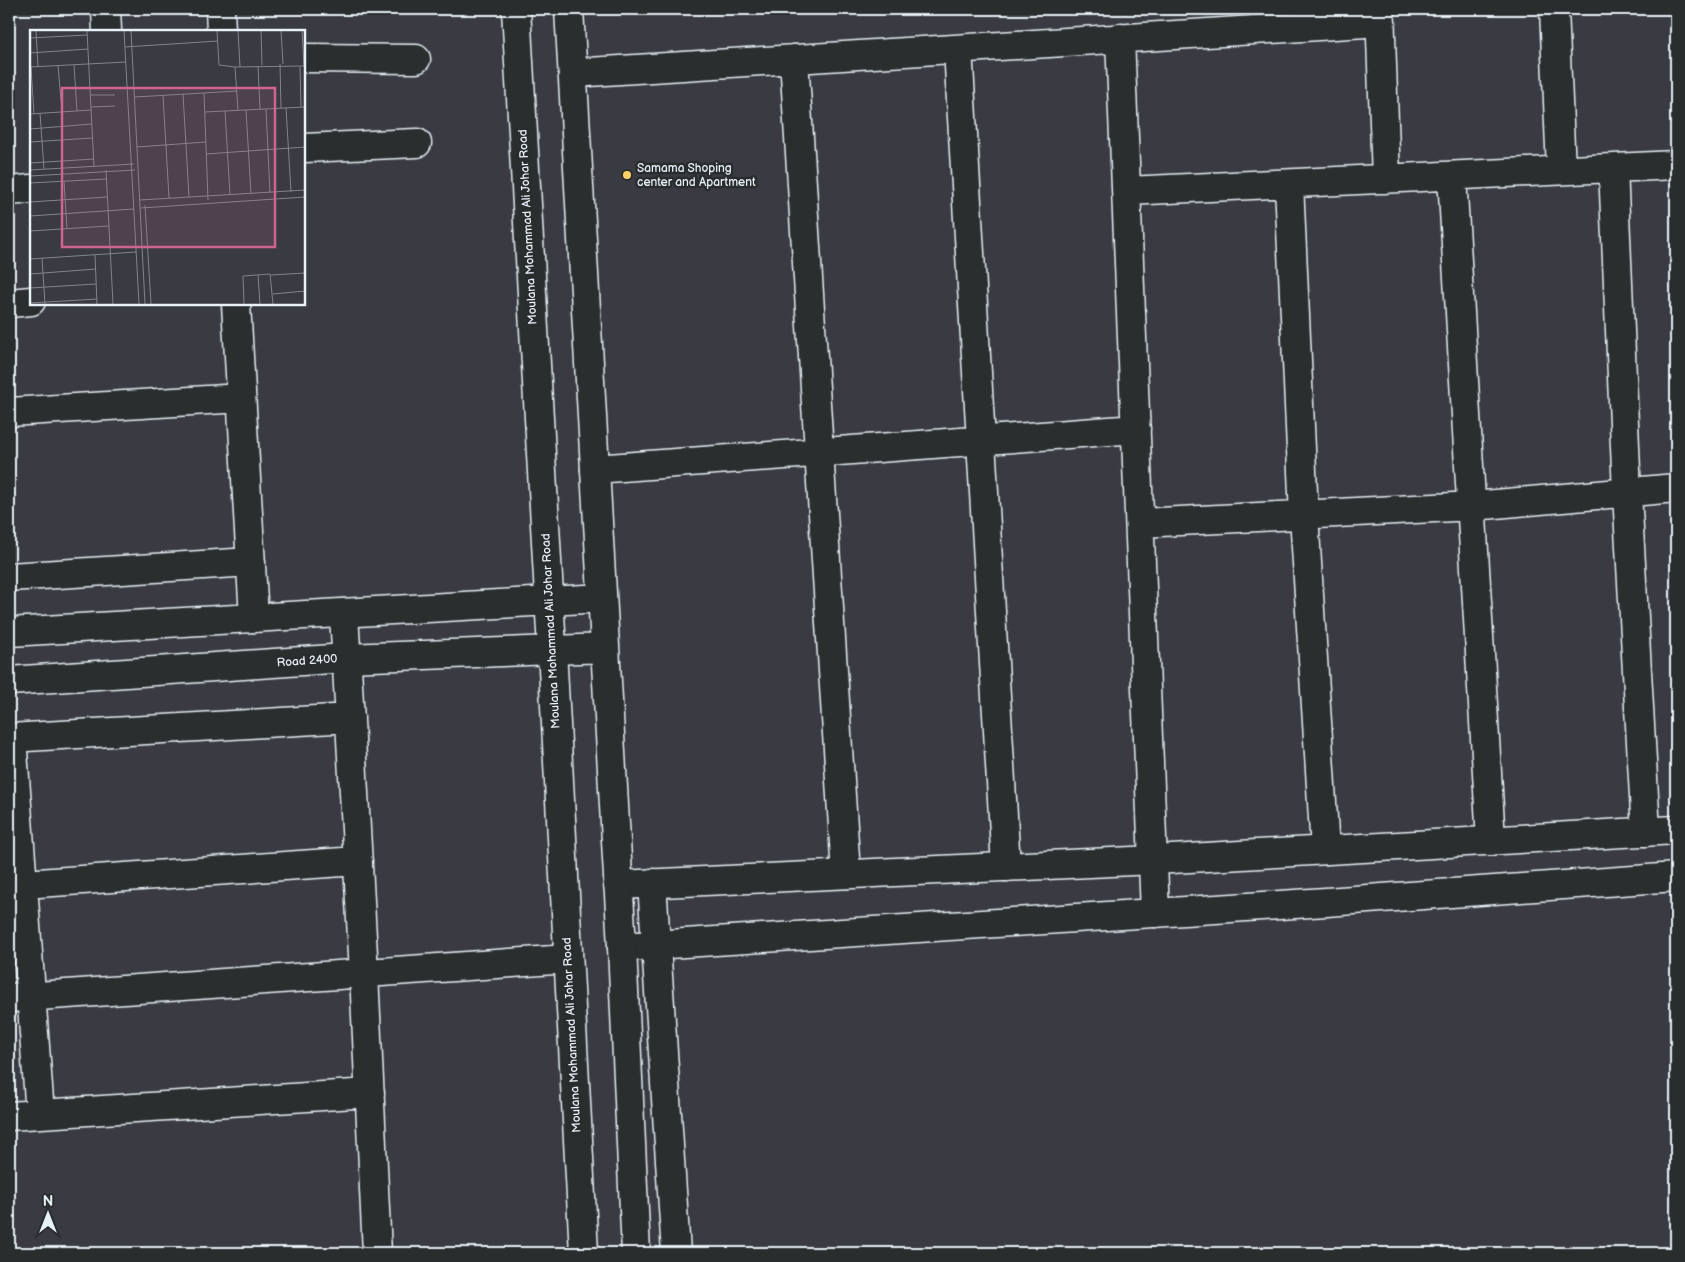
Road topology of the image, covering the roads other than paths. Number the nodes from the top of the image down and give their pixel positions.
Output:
1 (106, 9) edge
2 (220, 9) edge
3 (516, 9) edge
4 (569, 9) edge
5 (1554, 9) edge
6 (1380, 15) edge
7 (107, 30) edge
8 (221, 30) edge
9 (1120, 38) junction
10 (958, 49) junction
11 (305, 58) edge
12 (416, 59) dead end
13 (794, 59) junction
14 (573, 73) junction
15 (418, 143) dead end
16 (305, 148) edge
17 (1676, 164) edge
18 (1612, 168) junction
19 (1561, 170) junction
20 (1452, 176) junction
21 (1386, 179) junction
22 (1290, 184) junction
23 (30, 189) edge
24 (9, 191) edge
25 (1127, 191) junction
26 (30, 301) edge
27 (9, 303) edge
28 (236, 305) edge
29 (242, 398) junction
30 (9, 412) edge
31 (1136, 429) junction
32 (980, 440) junction
33 (819, 452) junction
34 (595, 469) junction
35 (1676, 488) edge
36 (1627, 493) junction
37 (1472, 506) junction
38 (1304, 515) junction
39 (1140, 523) junction
40 (251, 562) junction
41 (9, 577) edge
42 (602, 598) junction
43 (550, 602) junction
44 (344, 613) junction
45 (254, 618) junction
46 (9, 632) edge
47 (605, 648) junction
48 (552, 649) junction
49 (346, 658) junction
50 (9, 681) edge
51 (350, 718) junction
52 (11, 738) edge
53 (1676, 830) edge
54 (1646, 832) junction
55 (1490, 841) junction
56 (1326, 850) junction
57 (1154, 860) junction
58 (358, 861) junction
59 (1006, 867) junction
60 (846, 874) junction
61 (1676, 877) edge
62 (652, 883) junction
63 (16, 884) edge
64 (618, 885) junction
65 (1155, 913) junction
66 (656, 944) junction
67 (622, 947) junction
68 (568, 959) junction
69 (364, 973) junction
70 (20, 997) edge
71 (370, 1093) junction
72 (40, 1114) junction
73 (9, 1116) edge
74 (377, 1253) edge
75 (584, 1253) edge
76 (636, 1253) edge
77 (676, 1253) edge

1 - 7 street
2 - 8 street
3 - 43 street, Moulana Mohammad Ali Johar Road
4 - 14 street
5 - 19 street
6 - 9 street
6 - 21 street
9 - 10 street
9 - 25 street
10 - 13 street
10 - 32 street
11 - 12 street
13 - 14 street
13 - 33 street
14 - 34 street
15 - 16 street
17 - 18 street
18 - 19 street
18 - 36 street
19 - 20 street
20 - 21 street
20 - 37 street
21 - 22 street
22 - 25 street
22 - 38 street
23 - 24 street
25 - 31 street
26 - 27 street
28 - 29 street
29 - 30 street
29 - 40 street
31 - 32 street
31 - 39 street
32 - 33 street
32 - 59 street
33 - 34 street
33 - 60 street
34 - 42 street
35 - 36 street
36 - 37 street
36 - 54 street
37 - 38 street
37 - 55 street
38 - 39 street
38 - 56 street
39 - 57 street
40 - 41 street
40 - 45 street
42 - 43 street
42 - 47 street
43 - 44 street
43 - 48 street, Moulana Mohammad Ali Johar Road
44 - 45 street
44 - 49 street
45 - 46 street
47 - 48 street, Road 2400
47 - 64 street
48 - 49 street, Road 2400
48 - 68 street, Moulana Mohammad Ali Johar Road
49 - 50 street, Road 2400
49 - 51 street
51 - 52 street
51 - 58 street
52 - 63 street
53 - 54 street
54 - 55 street
55 - 56 street
56 - 57 street
57 - 59 street
57 - 65 street
58 - 63 street
58 - 69 street
59 - 60 street
60 - 62 street
61 - 65 street
62 - 64 street
62 - 66 street
63 - 70 street
64 - 67 street
65 - 66 street
66 - 67 street
66 - 77 street
67 - 76 street
68 - 69 street
68 - 75 street, Moulana Mohammad Ali Johar Road
69 - 70 street
69 - 71 street
70 - 72 street
71 - 72 street
71 - 74 street
72 - 73 street

